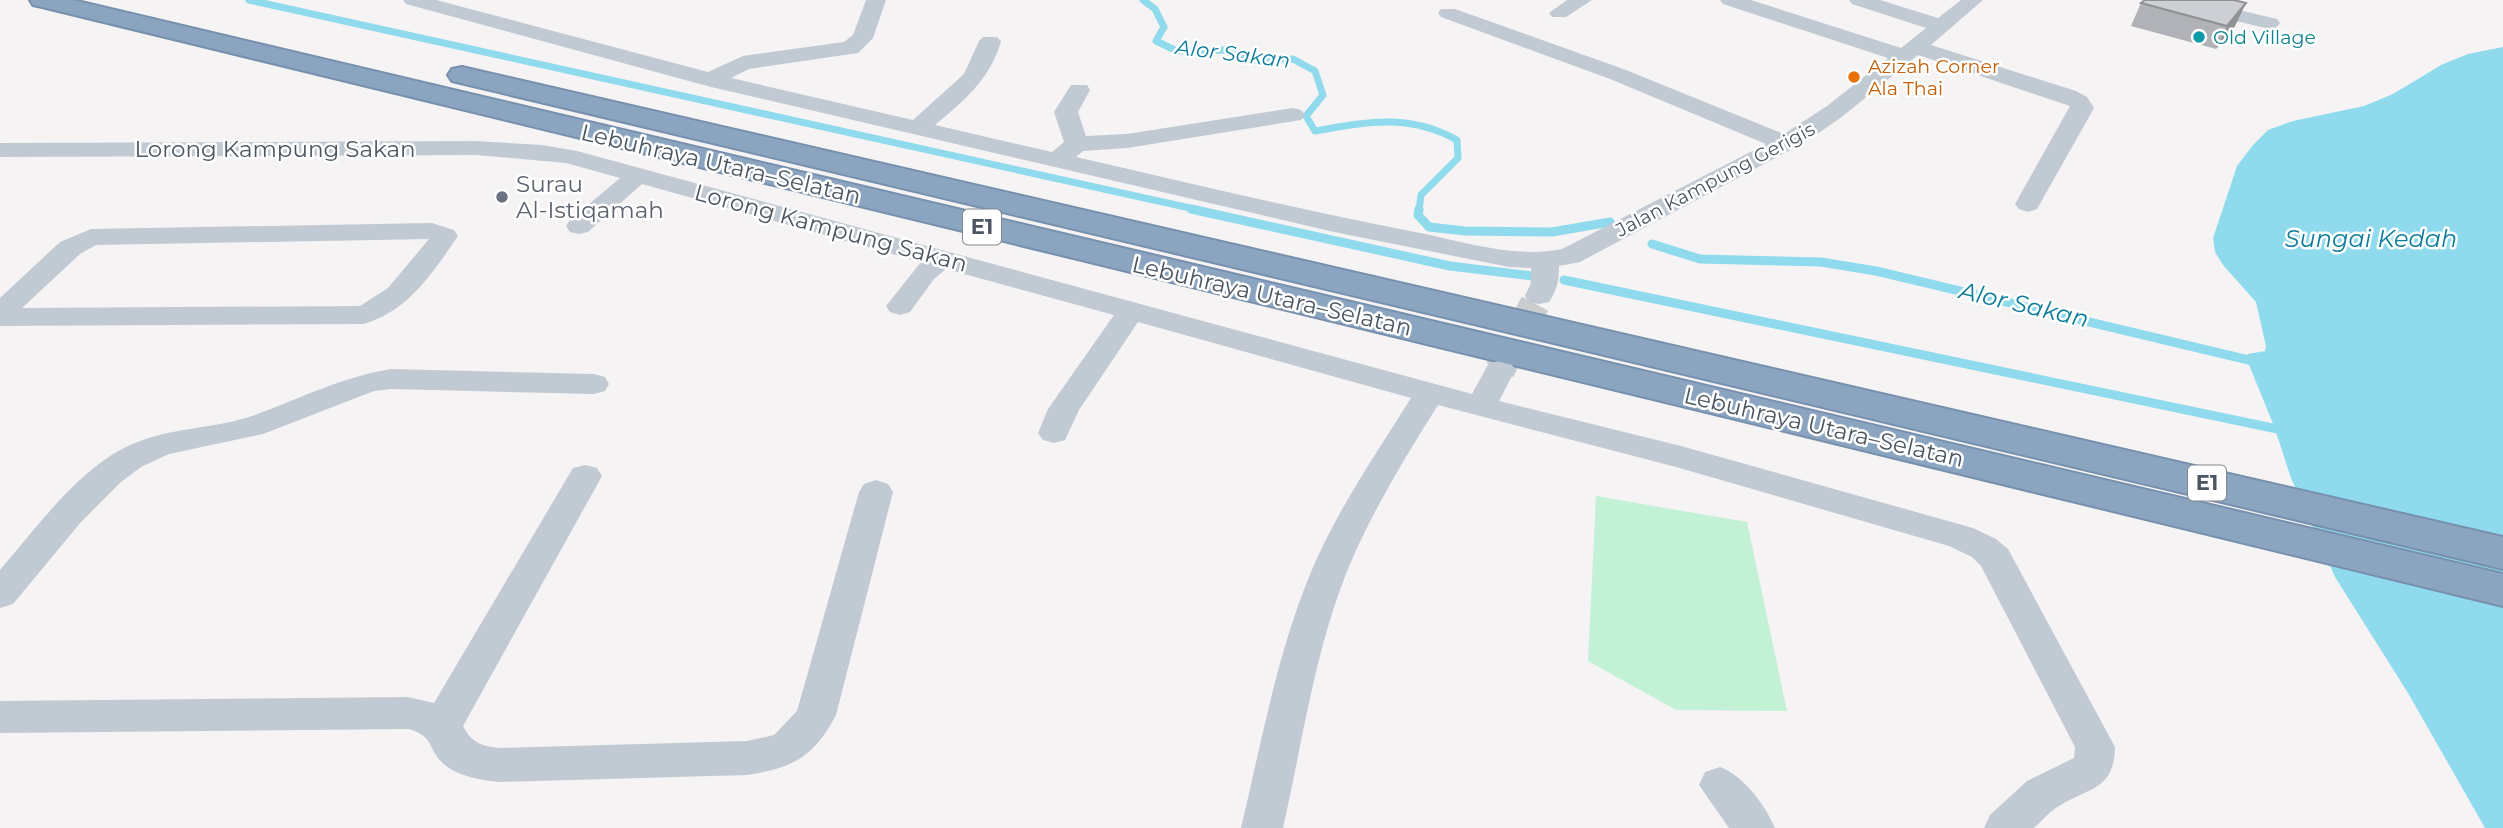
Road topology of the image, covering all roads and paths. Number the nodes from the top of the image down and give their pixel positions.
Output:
1 (42, 0) edge
2 (143, 0) edge
3 (414, 0) edge
4 (876, 0) edge
5 (1582, 0) edge
6 (1730, 0) edge
7 (1860, 0) edge
8 (1931, 0) edge
9 (1973, 0) edge
10 (2169, 0) edge
11 (1448, 13) dead end
12 (1559, 13) dead end
13 (1909, 15) junction
14 (2270, 23) dead end
15 (1942, 26) junction
16 (990, 41) dead end
17 (1911, 52) junction
18 (711, 80) junction
19 (1079, 90) dead end
20 (1293, 115) dead end
21 (919, 126) junction
22 (1785, 144) junction
23 (0, 150) edge
24 (1067, 152) junction
25 (638, 175) junction
26 (2028, 204) dead end
27 (579, 226) dead end
28 (941, 259) junction
29 (1545, 261) junction
30 (1539, 296) tunnel mouth
31 (900, 306) dead end
32 (1131, 311) junction
33 (0, 315) edge
34 (1500, 370) tunnel mouth
35 (594, 384) dead end
36 (1430, 393) junction
37 (1481, 406) junction
38 (1918, 432) junction
39 (1054, 433) dead end
40 (585, 476) dead end
41 (876, 492) dead end
42 (2503, 553) edge
43 (2503, 590) edge
44 (0, 594) edge
45 (0, 717) edge
46 (442, 726) junction
47 (1720, 785) dead end
48 (1262, 828) edge
49 (1754, 828) edge
50 (2005, 828) edge

1 - 38 highway, Lebuhraya Utara–Selatan / E1
2 - 38 highway, Lebuhraya Utara–Selatan / E1
3 - 18 street, Jalan Kampung Gerigis
4 - 18 street
5 - 12 street
6 - 17 street
7 - 13 street
8 - 13 street
9 - 15 street, Jalan Kampung Gerigis
10 - 14 street
11 - 22 street
13 - 15 street
15 - 17 street, Jalan Kampung Gerigis
16 - 21 street
17 - 22 street, Jalan Kampung Gerigis
17 - 26 street
18 - 21 street, Jalan Kampung Gerigis
19 - 24 street
20 - 24 street
21 - 24 street, Jalan Kampung Gerigis
22 - 29 street, Jalan Kampung Gerigis
23 - 25 street, Lorong Kampung Sakan
24 - 29 street, Jalan Kampung Gerigis
25 - 27 street
25 - 28 street, Lorong Kampung Sakan
28 - 31 street
28 - 32 street, Lorong Kampung Sakan
29 - 30 street
32 - 36 street, Lorong Kampung Sakan
32 - 39 street
33 - 33 street
34 - 37 street
35 - 44 street
36 - 37 street, Lorong Kampung Sakan
36 - 48 street
37 - 50 street, Lorong Kampung Sakan
38 - 42 highway, Lebuhraya Utara–Selatan / E1
38 - 43 highway, Lebuhraya Utara–Selatan / E1
40 - 46 street
41 - 46 street
45 - 46 street
47 - 49 street

